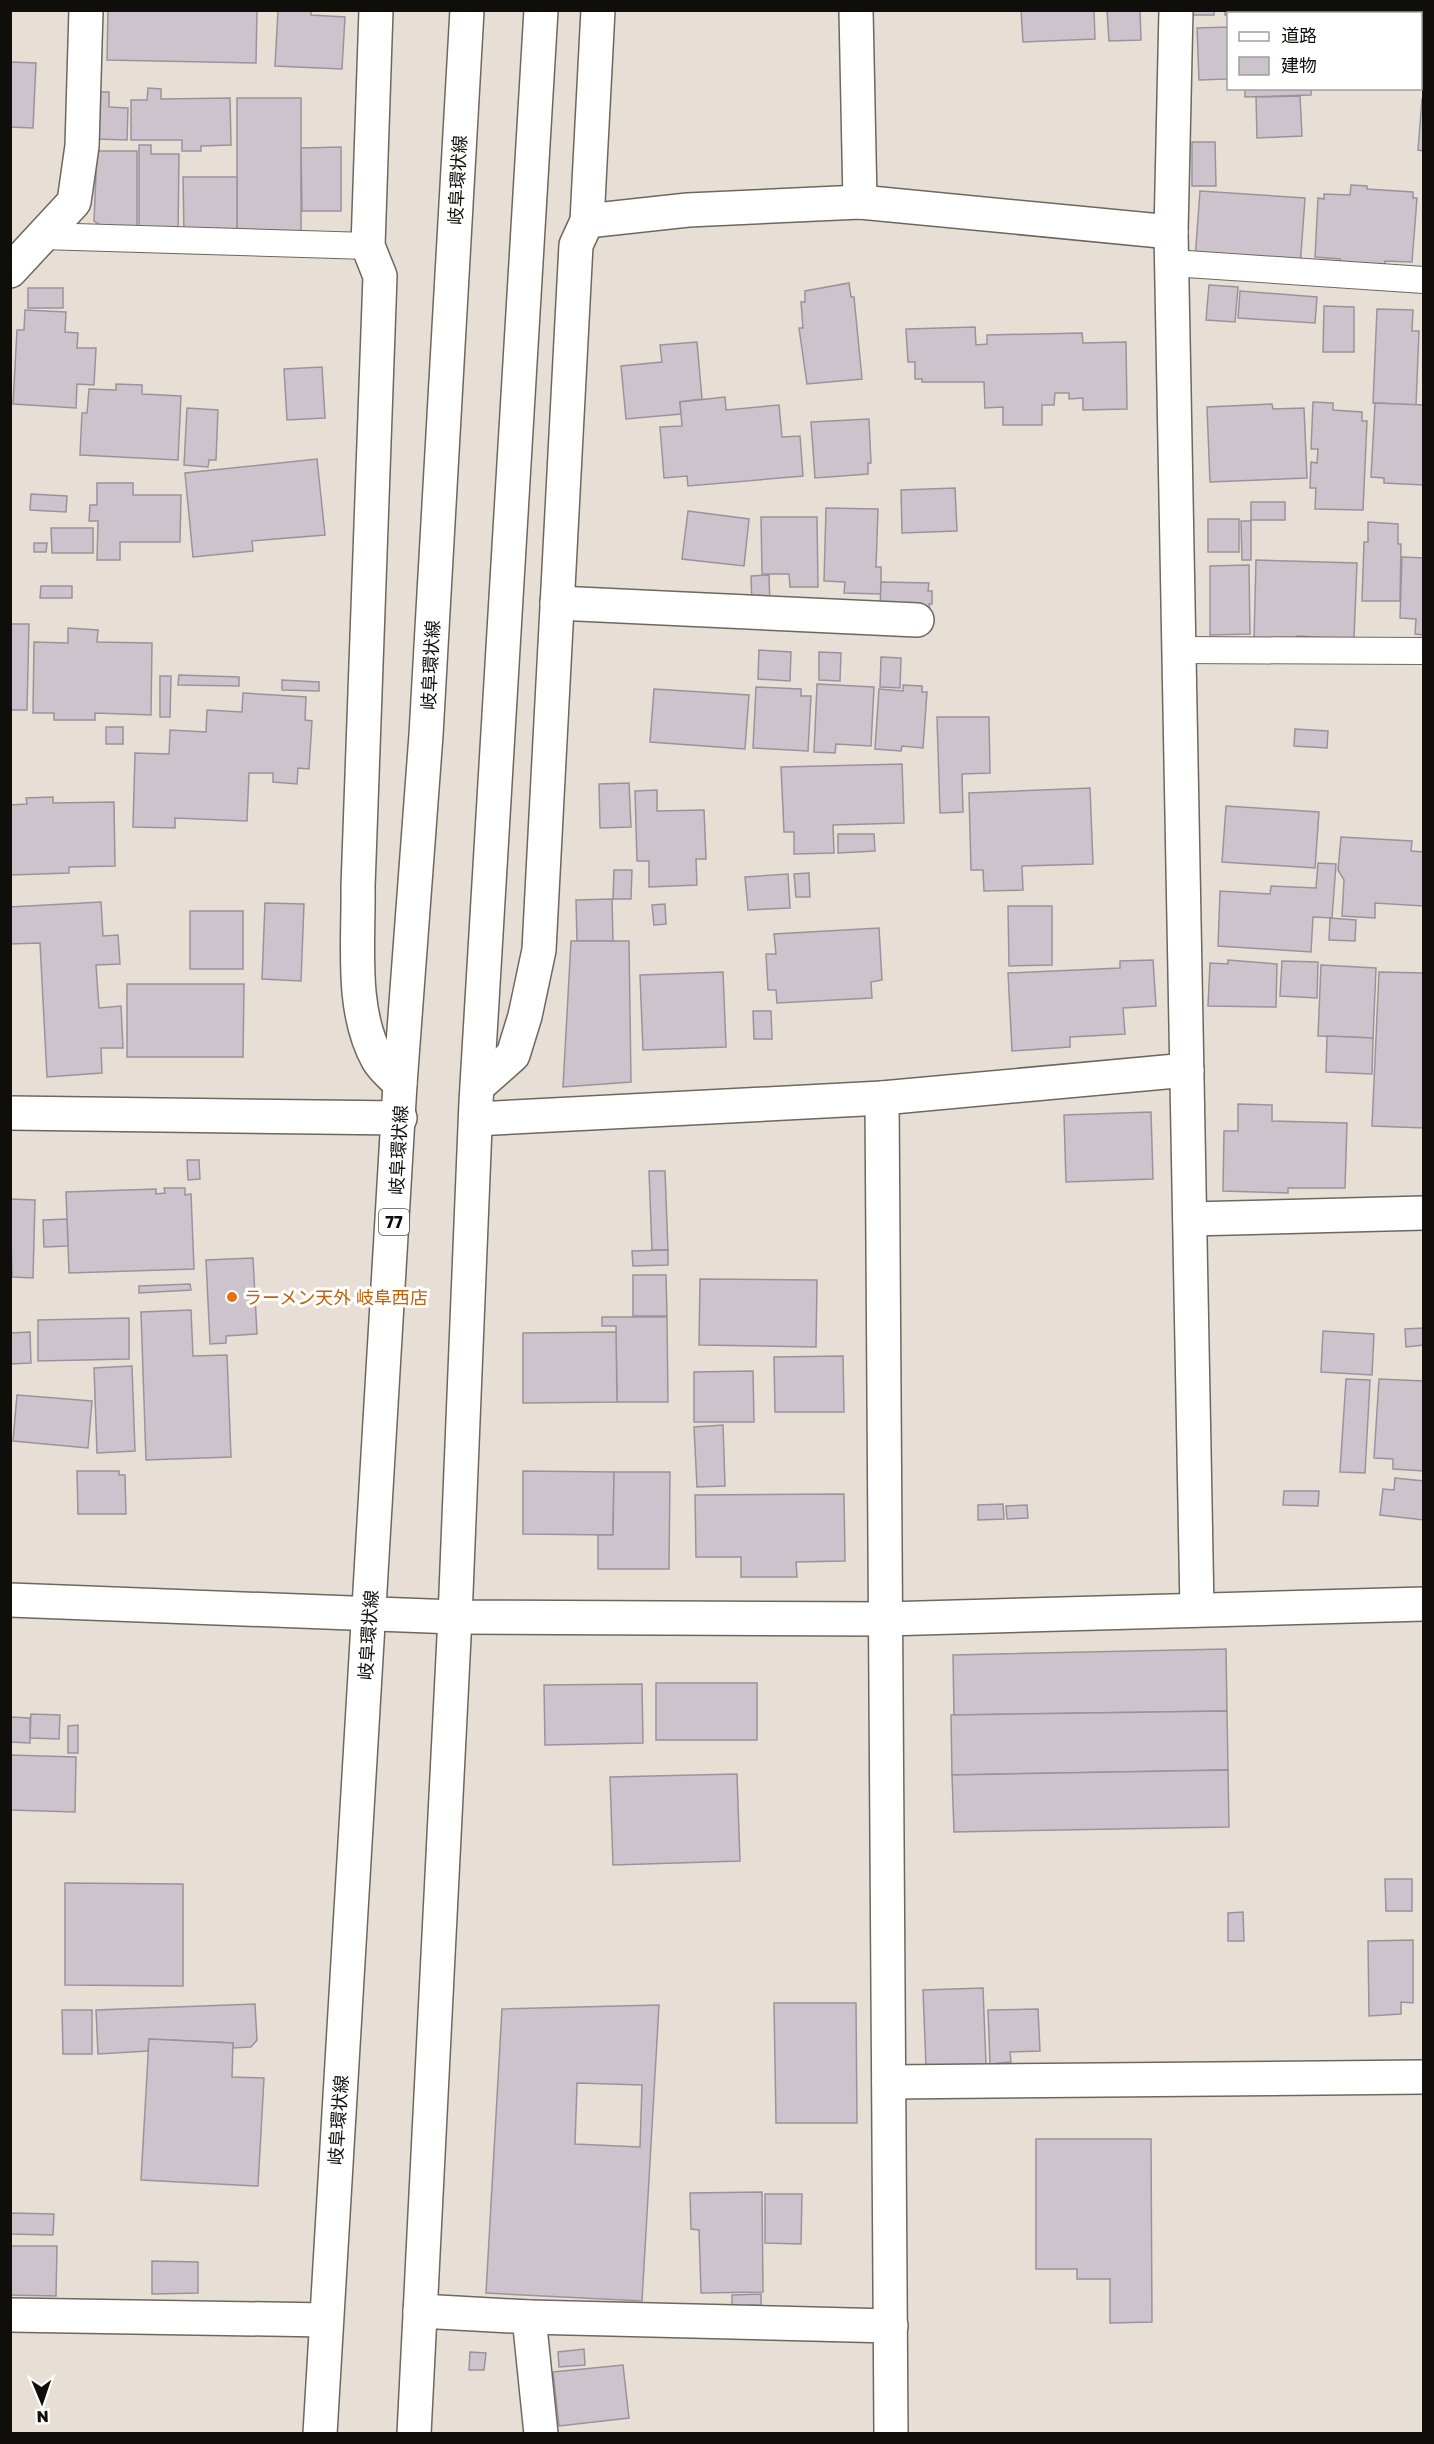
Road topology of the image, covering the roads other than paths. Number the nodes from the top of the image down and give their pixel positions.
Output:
1 (86, 10) edge
2 (376, 10) edge
3 (467, 10) edge
4 (541, 10) edge
5 (598, 10) edge
6 (856, 10) edge
7 (1176, 10) edge
8 (860, 202) junction
9 (587, 221) junction
10 (42, 236) junction
11 (368, 246) junction
12 (1171, 248) junction
13 (10, 271) edge
14 (1424, 280) edge
15 (557, 603) junction
16 (916, 620) dead end
17 (1179, 650) junction
18 (1424, 651) edge
19 (1187, 1070) junction
20 (400, 1084) junction
21 (478, 1086) junction
22 (882, 1098) junction
23 (10, 1113) edge
24 (400, 1118) junction
25 (476, 1119) junction
26 (1424, 1213) edge
27 (1190, 1219) junction
28 (10, 1600) edge
29 (1424, 1604) edge
30 (1197, 1610) junction
31 (369, 1615) junction
32 (455, 1617) junction
33 (885, 1619) junction
34 (1424, 2077) edge
35 (889, 2082) junction
36 (420, 2311) junction
37 (10, 2314) edge
38 (529, 2317) junction
39 (326, 2320) junction
40 (891, 2326) junction
41 (320, 2433) edge
42 (414, 2433) edge
43 (541, 2433) edge
44 (891, 2433) edge

1 - 10 street
2 - 11 street
3 - 20 street, 岐阜環状線 / 77
4 - 21 street
5 - 9 street
6 - 8 street
7 - 12 street
8 - 9 street
8 - 12 street
9 - 15 street
10 - 11 lane
10 - 13 street
11 - 20 street
12 - 14 lane
12 - 17 street
15 - 16 street
15 - 21 street
17 - 18 lane
17 - 19 street
19 - 22 street
19 - 27 street
20 - 24 street, 岐阜環状線 / 77
21 - 25 street
22 - 25 street
22 - 33 street
23 - 24 street
24 - 31 street, 岐阜環状線 / 77
25 - 32 street
26 - 27 street
27 - 30 street
28 - 31 street
29 - 30 street
30 - 33 street
31 - 32 street
31 - 39 street, 岐阜環状線 / 77
32 - 33 street
32 - 36 street
33 - 35 street
34 - 35 street
35 - 40 street
36 - 38 street
36 - 42 street
37 - 39 street
38 - 40 street
38 - 43 street
39 - 41 street, 岐阜環状線 / 77
40 - 44 street

